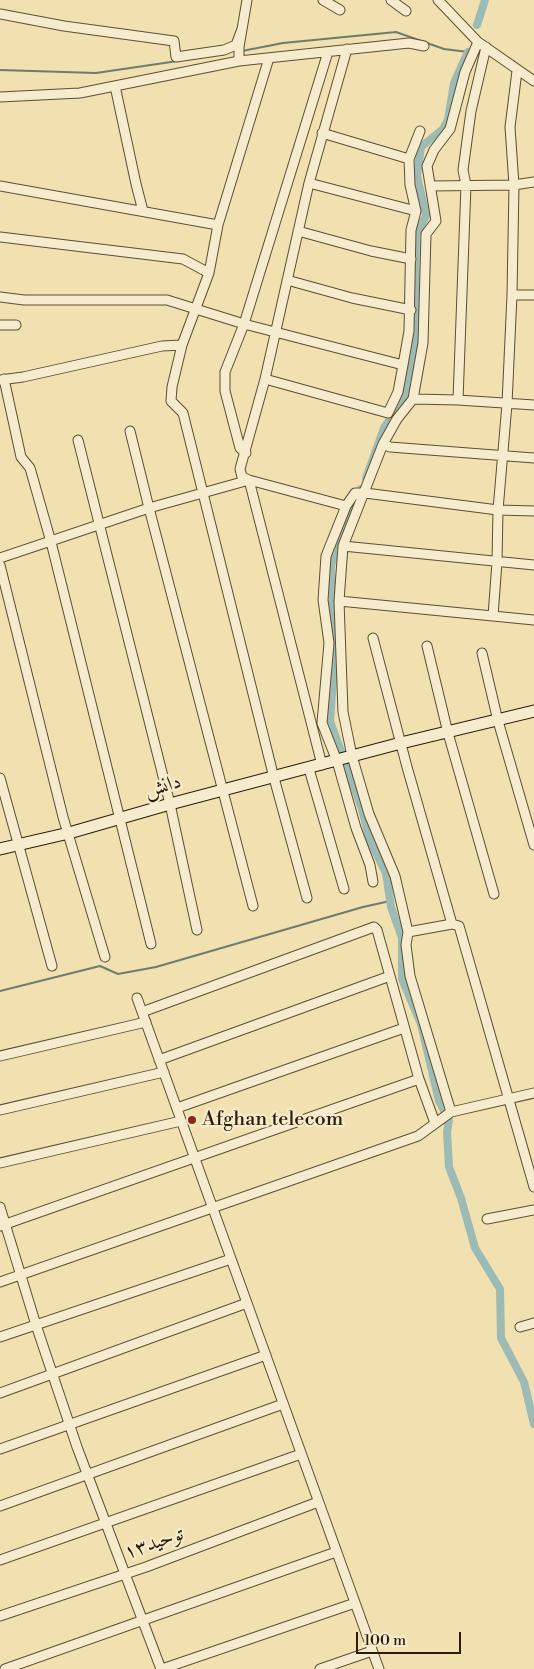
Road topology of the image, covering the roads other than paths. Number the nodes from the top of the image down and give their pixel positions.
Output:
1 (247, 0) edge
2 (324, 0) edge
3 (392, 0) edge
4 (438, 0) edge
5 (340, 10) dead end
6 (406, 11) dead end
7 (0, 14) edge
8 (242, 29) junction
9 (482, 44) junction
10 (424, 46) dead end
11 (347, 49) junction
12 (328, 52) junction
13 (269, 58) junction
14 (239, 61) junction
15 (517, 71) junction
16 (534, 81) edge
17 (115, 86) junction
18 (0, 97) edge
19 (420, 131) dead end
20 (322, 133) junction
21 (410, 159) junction
22 (309, 182) junction
23 (534, 182) edge
24 (466, 185) junction
25 (514, 185) junction
26 (0, 186) edge
27 (430, 186) junction
28 (143, 211) junction
29 (416, 211) junction
30 (218, 225) junction
31 (298, 231) junction
32 (0, 237) edge
33 (411, 259) junction
34 (209, 273) junction
35 (287, 280) junction
36 (512, 295) junction
37 (534, 295) edge
38 (0, 297) edge
39 (194, 308) junction
40 (410, 310) junction
41 (244, 324) junction
42 (0, 325) edge
43 (16, 325) dead end
44 (276, 331) junction
45 (182, 345) junction
46 (403, 365) junction
47 (265, 378) junction
48 (2, 380) edge
49 (413, 399) junction
50 (458, 400) junction
51 (507, 404) junction
52 (534, 405) edge
53 (130, 431) dead end
54 (78, 440) dead end
55 (383, 444) junction
56 (246, 453) junction
57 (504, 455) junction
58 (534, 458) edge
59 (249, 480) junction
60 (203, 493) junction
61 (365, 493) junction
62 (346, 506) junction
63 (149, 508) junction
64 (498, 510) junction
65 (534, 510) edge
66 (100, 526) junction
67 (51, 542) junction
68 (343, 546) junction
69 (0, 558) edge
70 (497, 562) junction
71 (0, 565) edge
72 (534, 565) edge
73 (339, 601) junction
74 (493, 616) junction
75 (534, 620) edge
76 (373, 638) dead end
77 (427, 646) dead end
78 (482, 653) dead end
79 (534, 711) edge
80 (498, 721) junction
81 (448, 733) junction
82 (401, 743) junction
83 (352, 756) junction
84 (337, 761) junction
85 (322, 765) junction
86 (309, 769) junction
87 (0, 778) edge
88 (274, 778) junction
89 (223, 790) junction
90 (170, 804) junction
91 (120, 819) junction
92 (69, 833) junction
93 (17, 844) junction
94 (534, 845) edge
95 (0, 849) edge
96 (374, 882) dead end
97 (344, 890) dead end
98 (494, 894) dead end
99 (307, 898) dead end
100 (253, 906) dead end
101 (452, 924) junction
102 (197, 930) dead end
103 (408, 932) junction
104 (151, 944) dead end
105 (105, 957) dead end
106 (52, 966) dead end
107 (390, 976) junction
108 (137, 998) dead end
109 (142, 1012) junction
110 (146, 1022) junction
111 (404, 1028) junction
112 (0, 1056) edge
113 (159, 1060) junction
114 (164, 1072) junction
115 (419, 1079) junction
116 (534, 1093) edge
117 (510, 1100) junction
118 (177, 1108) junction
119 (0, 1110) edge
120 (451, 1112) junction
121 (181, 1121) junction
122 (435, 1124) junction
123 (194, 1156) junction
124 (0, 1162) edge
125 (534, 1187) edge
126 (0, 1207) edge
127 (212, 1207) junction
128 (534, 1210) edge
129 (487, 1219) dead end
130 (3, 1225) edge
131 (231, 1259) junction
132 (21, 1274) junction
133 (0, 1282) edge
134 (247, 1303) junction
135 (534, 1323) edge
136 (36, 1324) junction
137 (520, 1327) dead end
138 (0, 1337) edge
139 (266, 1355) junction
140 (52, 1374) junction
141 (0, 1393) edge
142 (283, 1404) junction
143 (69, 1424) junction
144 (0, 1449) edge
145 (301, 1454) junction
146 (88, 1476) junction
147 (318, 1502) junction
148 (0, 1506) edge
149 (106, 1522) junction
150 (336, 1552) junction
151 (0, 1560) edge
152 (126, 1573) junction
153 (355, 1603) junction
154 (0, 1616) edge
155 (144, 1620) junction
156 (372, 1651) junction
157 (5, 1669) edge
158 (162, 1669) edge
159 (320, 1669) edge
160 (379, 1669) edge

1 - 8 street
2 - 5 street
3 - 6 street
4 - 9 street
7 - 8 street
8 - 14 street
9 - 15 street
9 - 24 street
9 - 27 street
10 - 11 street
11 - 12 street
11 - 20 street
12 - 13 street
12 - 41 street
13 - 14 street
13 - 30 street
14 - 17 street
15 - 16 street
15 - 25 street
17 - 18 street
17 - 28 street
19 - 21 street
20 - 21 street
20 - 22 street
21 - 29 street
22 - 29 street
22 - 31 street
23 - 25 street
24 - 25 street
24 - 27 street
24 - 50 street
25 - 36 street
26 - 28 street
27 - 49 street
28 - 30 street
29 - 33 street
30 - 34 street
31 - 33 street
31 - 35 street
32 - 34 street
33 - 40 street
34 - 39 street
35 - 40 street
35 - 44 street
36 - 37 street
36 - 51 street
38 - 39 street
39 - 41 street
39 - 45 street
40 - 46 street
41 - 44 street
41 - 56 street
42 - 43 street
44 - 46 street
44 - 47 street
45 - 48 street
45 - 60 street
46 - 47 street
47 - 56 street
48 - 67 street
49 - 50 street
49 - 55 street
50 - 51 street
51 - 52 street
51 - 57 street
53 - 63 street
54 - 66 street
55 - 57 street
55 - 61 street
56 - 59 street
57 - 58 street
57 - 64 street
59 - 60 street
59 - 62 street
59 - 85 street
60 - 63 street
60 - 88 street
61 - 62 street
61 - 64 street
61 - 68 street
62 - 84 street
63 - 66 street
63 - 89 street
64 - 65 street
64 - 70 street
66 - 67 street
66 - 90 street
67 - 69 street
67 - 91 street
68 - 70 street
68 - 73 street
70 - 72 street
70 - 74 street
71 - 92 street
73 - 74 street
73 - 83 street
74 - 75 street
76 - 82 street
77 - 81 street
78 - 80 street
79 - 80 main road, دانش
80 - 81 main road, دانش
80 - 94 street
81 - 82 main road, دانش
81 - 98 street
82 - 83 main road, دانش
82 - 101 street
83 - 84 main road, دانش
83 - 103 street
84 - 85 main road, دانش
84 - 96 street
85 - 86 main road, دانش
86 - 88 main road, دانش
86 - 97 street
87 - 93 street
88 - 89 main road, دانش
88 - 99 street
89 - 90 main road, دانش
89 - 100 street
90 - 91 main road, دانش
90 - 102 street
91 - 92 main road, دانش
91 - 104 street
92 - 93 main road, دانش
92 - 105 street
93 - 95 main road, دانش
93 - 106 street
101 - 103 street
101 - 117 street
103 - 120 street
107 - 109 street
107 - 111 street
107 - 113 street
108 - 109 street
109 - 110 street
110 - 112 street
110 - 113 street
111 - 115 street
111 - 118 street
113 - 114 street
114 - 118 street
114 - 119 street
115 - 122 street
115 - 123 street
116 - 117 street
117 - 120 street
117 - 125 street
118 - 121 street
120 - 122 street
121 - 123 street
121 - 124 street
122 - 127 street
123 - 127 street
123 - 130 street
126 - 130 street
127 - 131 street
127 - 132 street
128 - 129 street
130 - 132 street
131 - 134 street
131 - 136 street
132 - 133 street
132 - 136 street
134 - 139 street
134 - 140 street
135 - 137 street
136 - 138 street
136 - 140 street
139 - 142 street
139 - 143 street
140 - 141 street
140 - 143 street
142 - 145 street
142 - 146 street
143 - 144 street
143 - 146 street
145 - 147 street
145 - 149 street
146 - 148 street
146 - 149 street
147 - 150 street
147 - 152 street, توحید۱۳
149 - 151 street
149 - 152 street
150 - 153 street
150 - 155 street
152 - 154 street, توحید۱۳
152 - 155 street
153 - 156 street
153 - 158 street
155 - 157 street
155 - 158 street
156 - 159 street
156 - 160 street

